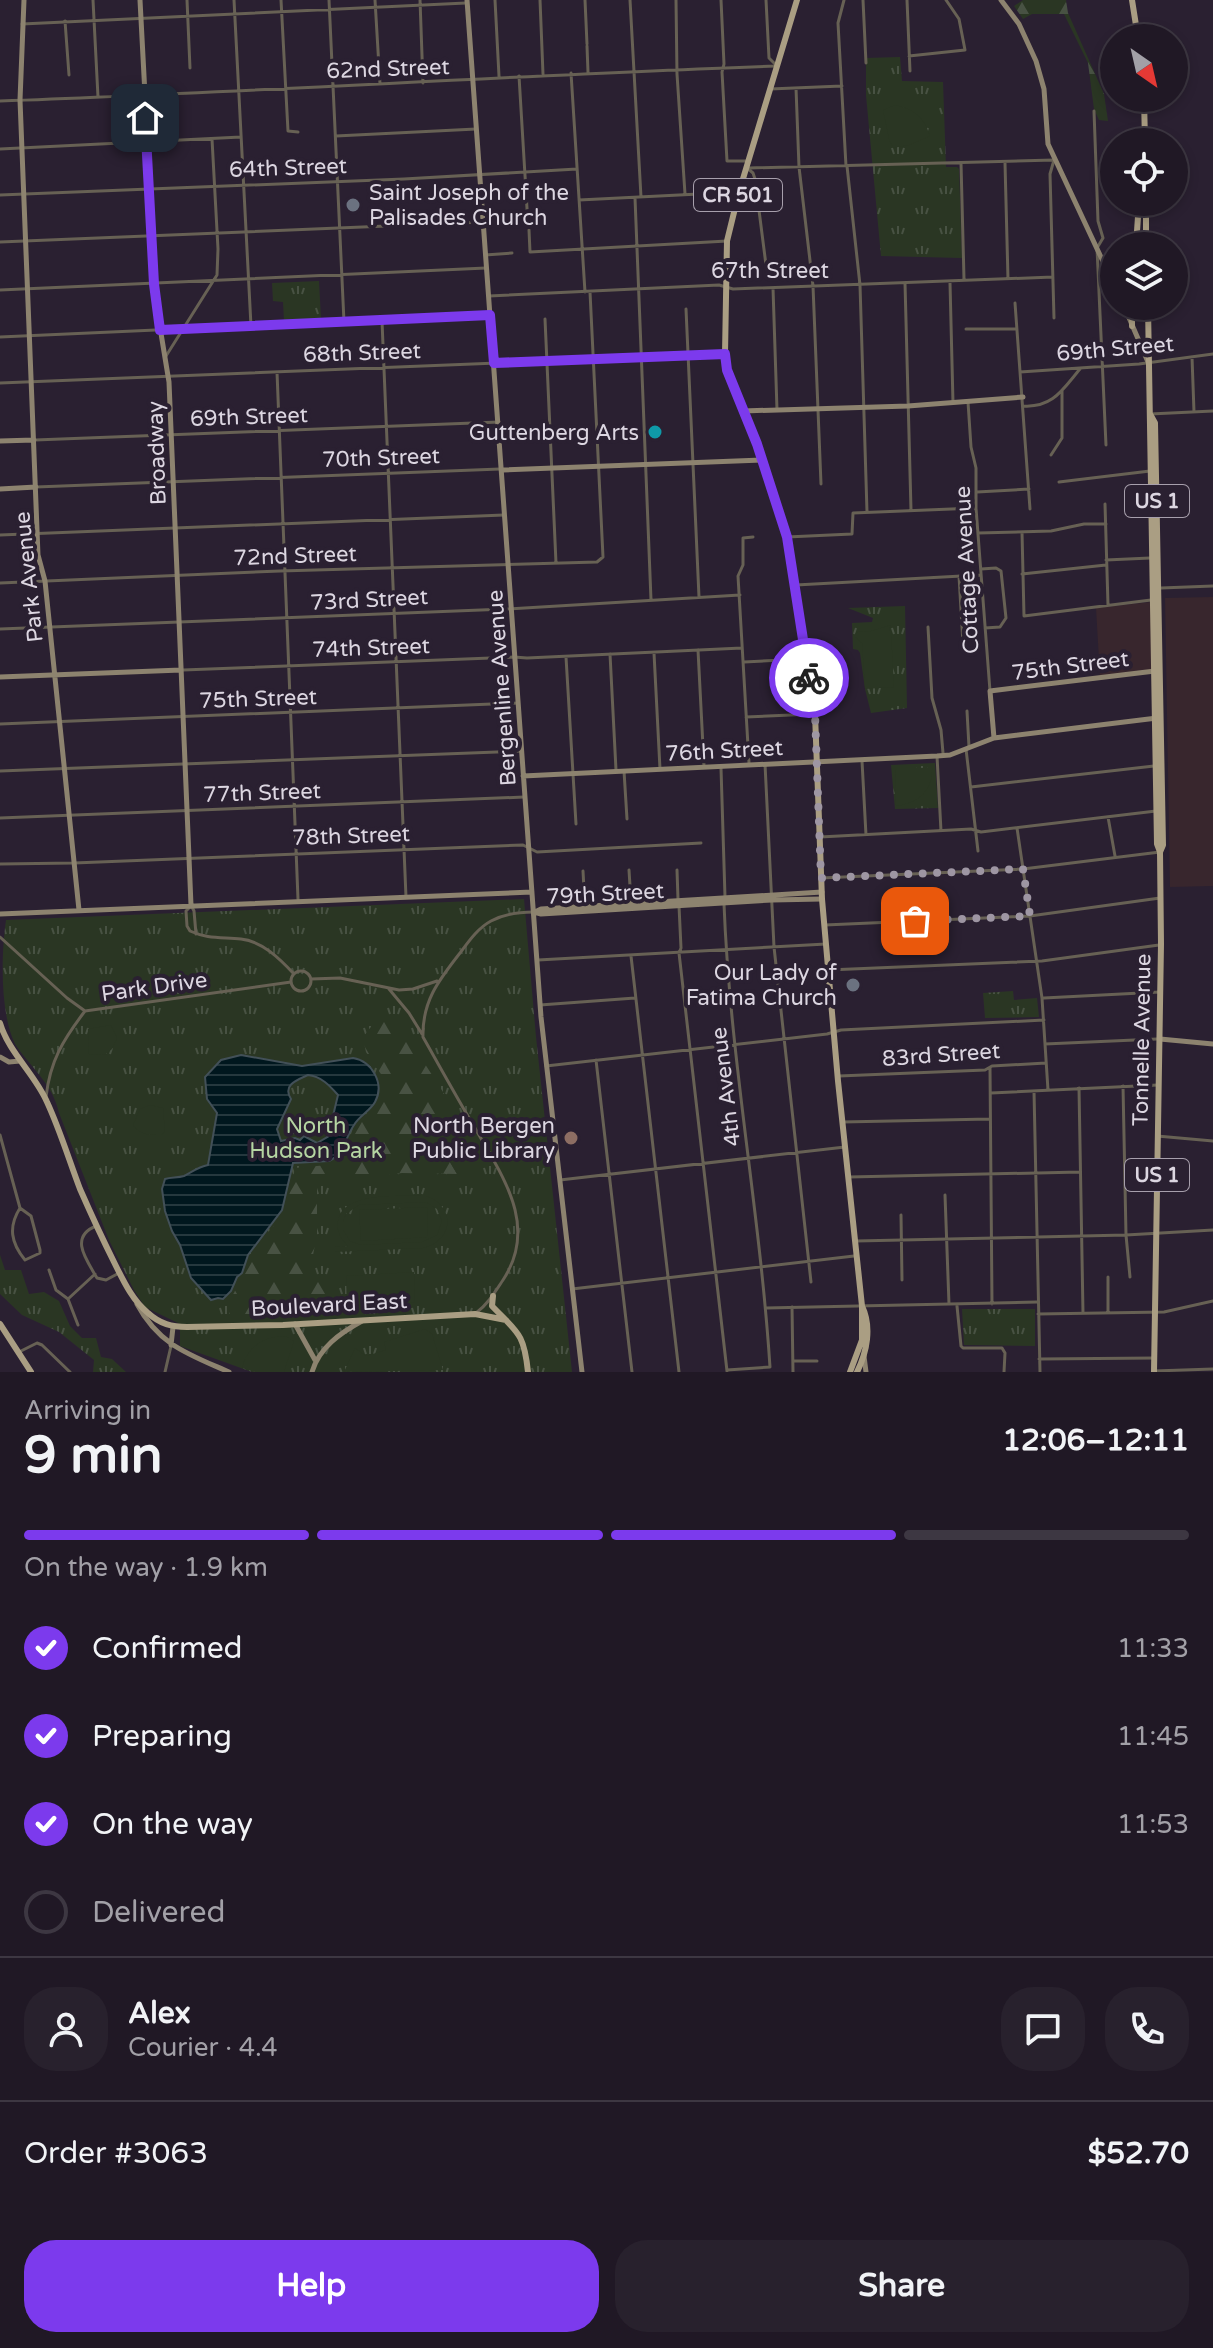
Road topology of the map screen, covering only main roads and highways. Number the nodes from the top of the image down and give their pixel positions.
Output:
1 (797, 0) edge
2 (1132, 0) edge
3 (1136, 24) edge
4 (1132, 320) edge
5 (1148, 320) edge
6 (1132, 326) road end
7 (1150, 414) junction
8 (1156, 588) junction
9 (1156, 600) junction
10 (1158, 718) junction
11 (1160, 852) junction
12 (0, 1023) edge
13 (493, 1296) road end
14 (862, 1306) junction
15 (506, 1320) junction
16 (0, 1324) edge
17 (31, 1372) edge
18 (528, 1372) edge
19 (850, 1372) edge
20 (857, 1372) edge
21 (1154, 1372) edge

1 - 14 main road, CR 501
2 - 3 main road
4 - 6 main road
5 - 7 main road, Tonnelle Avenue / US 1
7 - 8 main road, Tonnelle Avenue / US 1
7 - 8 main road, Tonnelle Avenue / US 1
8 - 9 main road, Tonnelle Avenue / US 1
9 - 10 main road, Tonnelle Avenue / US 1
9 - 10 main road, Tonnelle Avenue / US 1
10 - 11 main road, Tonnelle Avenue / US 1
10 - 11 main road, Tonnelle Avenue / US 1
11 - 21 main road, Tonnelle Avenue / US 1
12 - 15 main road, Boulevard East
13 - 15 main road
14 - 19 main road, CR 501
14 - 20 main road, CR 501
15 - 18 main road
16 - 17 main road

